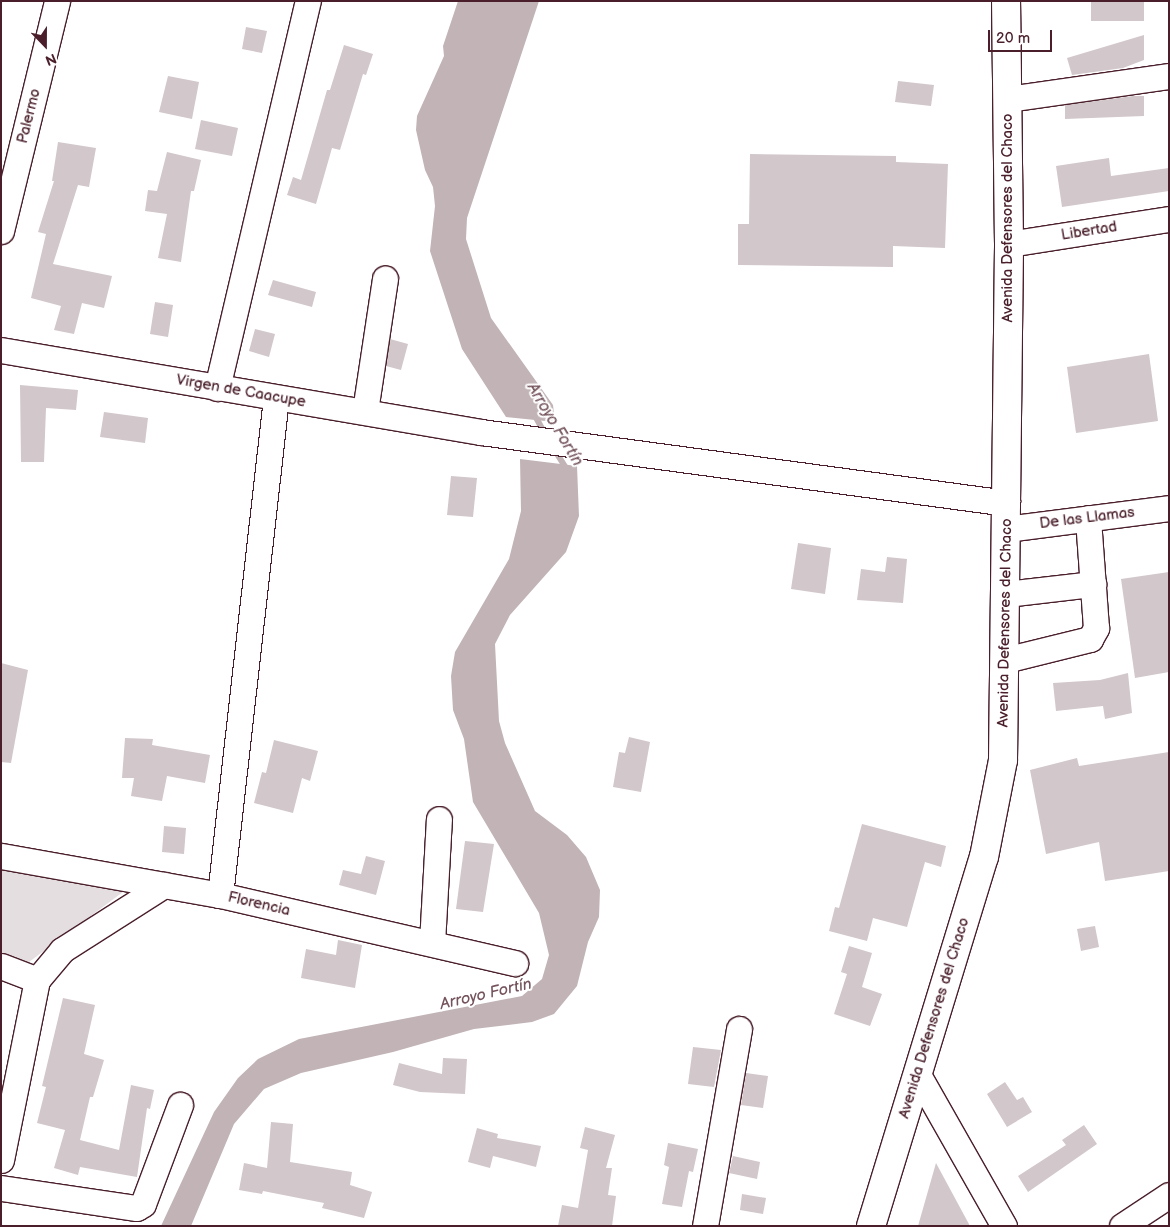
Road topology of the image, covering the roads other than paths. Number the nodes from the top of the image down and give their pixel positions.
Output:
1 (57, 1) edge
2 (308, 1) edge
3 (1006, 1) edge
4 (1169, 76) edge
5 (1007, 99) junction
6 (1169, 219) edge
7 (1, 231) edge
8 (1009, 244) junction
9 (385, 278) dead end
10 (1, 350) edge
11 (217, 388) junction
12 (276, 398) junction
13 (365, 411) junction
14 (592, 449) joint
15 (1169, 508) edge
16 (1006, 516) junction
17 (1088, 518) junction
18 (1093, 584) junction
19 (1006, 594) junction
20 (1005, 660) junction
21 (439, 819) dead end
22 (1, 856) edge
23 (164, 885) junction
24 (220, 895) junction
25 (432, 943) junction
26 (515, 963) dead end
27 (1, 966) edge
28 (37, 980) junction
29 (739, 1029) dead end
30 (917, 1073) junction
31 (180, 1105) dead end
32 (1, 1160) edge
33 (1, 1188) edge
34 (1169, 1196) edge
35 (705, 1226) edge
36 (871, 1226) edge
37 (1004, 1226) edge
38 (1122, 1226) edge

1 - 7 street, Palermo
2 - 11 street
3 - 5 main road, Avenida Defensores del Chaco
4 - 5 street
5 - 8 main road, Avenida Defensores del Chaco
6 - 8 street, Libertad
8 - 16 main road, Avenida Defensores del Chaco
9 - 13 street
10 - 11 street, Virgen de Caacupe
11 - 12 street, Virgen de Caacupe
12 - 13 street, Virgen de Caacupe
12 - 24 street
13 - 14 street, Virgen de Caacupe
14 - 16 street, De las Llamas
15 - 17 street, De las Llamas
16 - 17 street, De las Llamas
16 - 19 main road, Avenida Defensores del Chaco
17 - 18 street
18 - 19 street
18 - 20 street
19 - 20 main road, Avenida Defensores del Chaco
20 - 30 main road, Avenida Defensores del Chaco
21 - 25 street
22 - 23 street, Florencia
23 - 24 street, Florencia
23 - 28 street
24 - 25 street, Florencia
25 - 26 street, Florencia
27 - 28 street
28 - 32 street
29 - 35 street
30 - 36 main road, Avenida Defensores del Chaco
30 - 37 street
31 - 33 street
34 - 38 street

